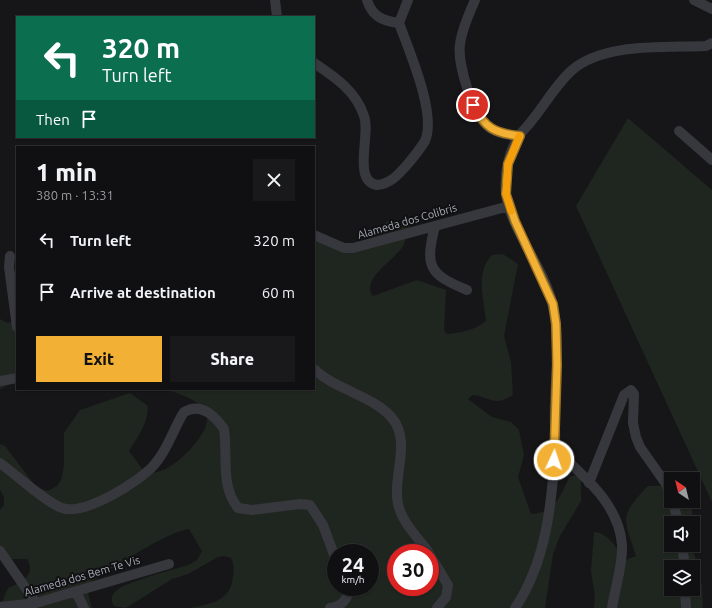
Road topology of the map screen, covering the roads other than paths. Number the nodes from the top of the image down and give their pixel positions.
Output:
1 (275, 0) edge
2 (366, 0) edge
3 (408, 0) edge
4 (475, 0) edge
5 (694, 0) edge
6 (712, 9) edge
7 (277, 16) edge
8 (398, 23) junction
9 (710, 47) edge
10 (315, 64) edge
11 (679, 132) dead end
12 (520, 136) junction
13 (712, 160) edge
14 (509, 206) junction
15 (435, 226) junction
16 (315, 235) edge
17 (10, 256) dead end
18 (467, 290) dead end
19 (16, 319) edge
20 (315, 369) edge
21 (16, 378) edge
22 (0, 381) edge
23 (555, 449) junction
24 (0, 463) edge
25 (664, 481) edge
26 (589, 483) junction
27 (330, 544) edge
28 (422, 544) edge
29 (0, 551) edge
30 (169, 564) dead end
31 (439, 570) edge
32 (76, 592) junction
33 (347, 596) edge
34 (686, 596) edge
35 (36, 603) junction
36 (0, 607) edge
37 (84, 608) edge
38 (330, 608) edge
39 (437, 608) edge
40 (515, 608) edge
41 (612, 608) edge
42 (686, 608) edge

1 - 7 street
2 - 8 street
3 - 8 street
4 - 12 street
5 - 6 street
8 - 10 street
9 - 12 street
11 - 13 street
12 - 14 street
14 - 15 street, Alameda dos Colibris
14 - 23 street
15 - 16 street, Alameda dos Colibris
15 - 18 street
17 - 19 street
20 - 28 street
21 - 22 street
23 - 26 street
23 - 40 street
24 - 27 street
25 - 26 street
26 - 41 street
29 - 35 street
30 - 32 street, Alameda dos Bem Te Vis
31 - 39 street
32 - 35 street, Alameda dos Bem Te Vis
32 - 37 street
33 - 38 street
34 - 42 street
35 - 36 street, Alameda dos Bem Te Vis

